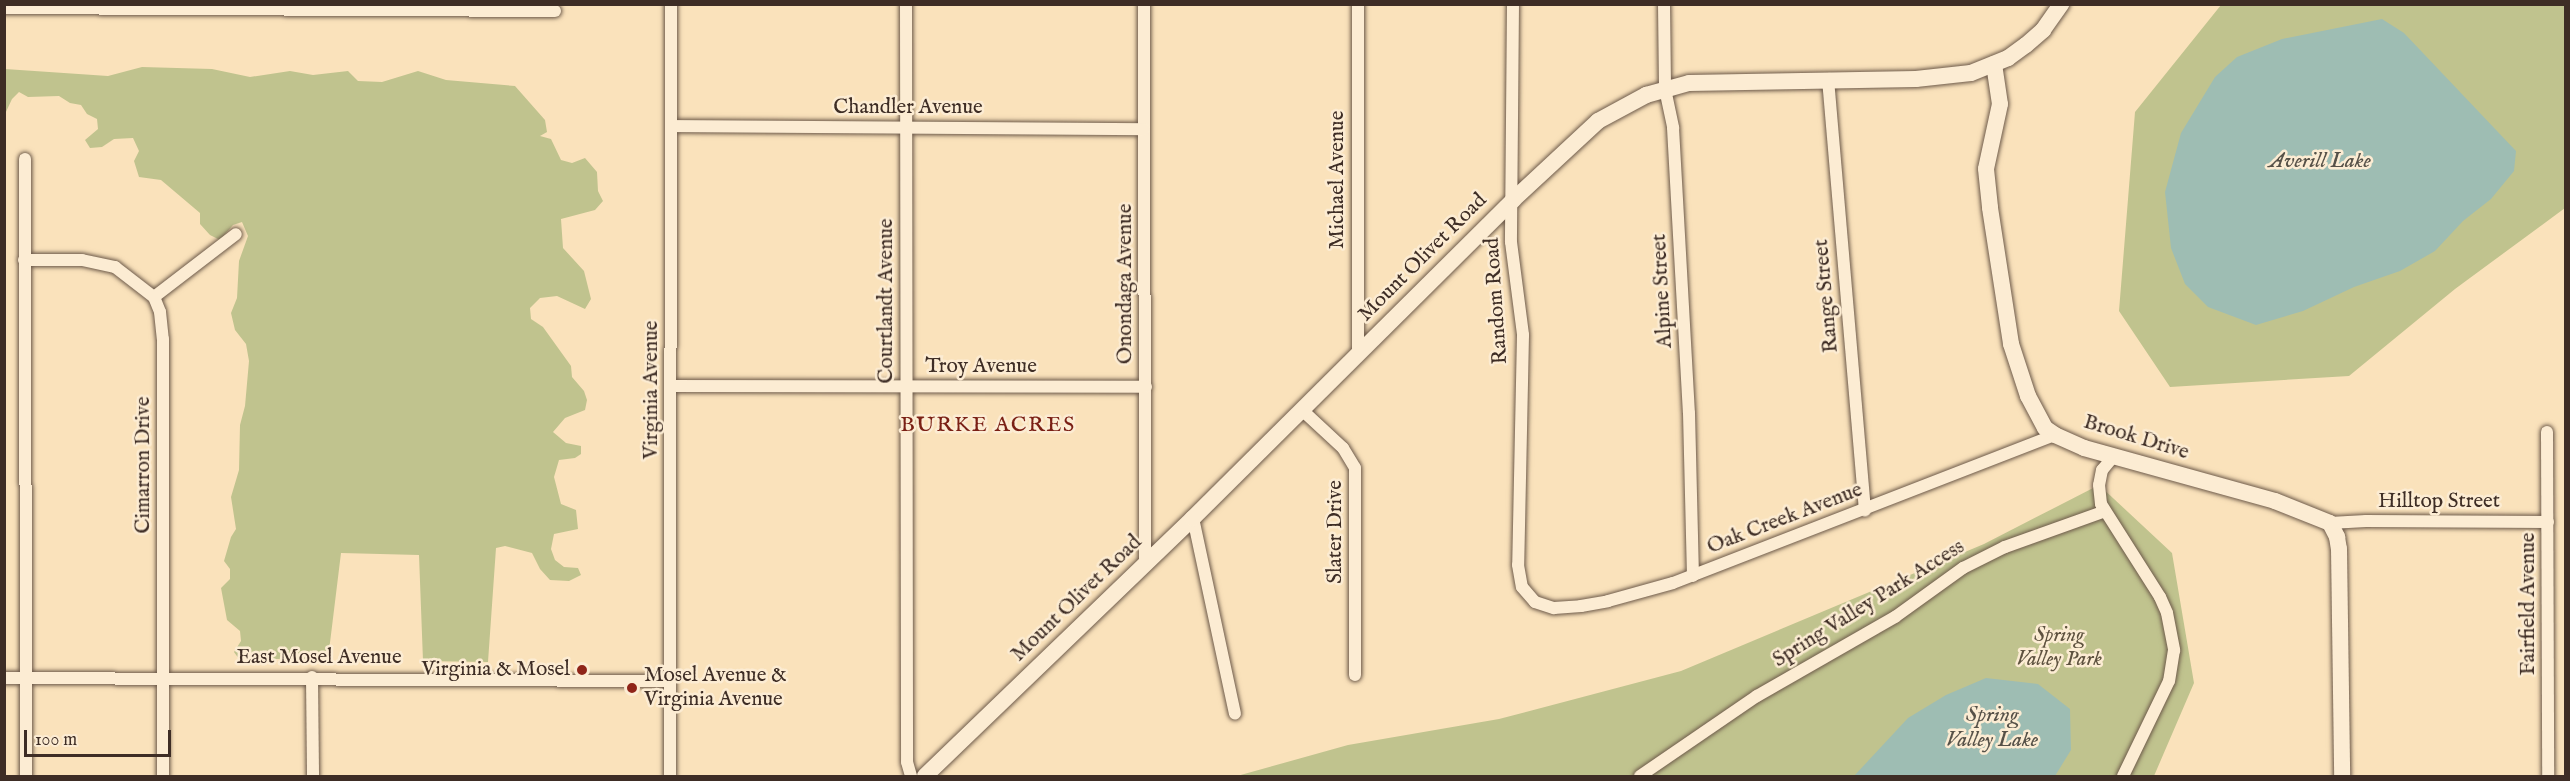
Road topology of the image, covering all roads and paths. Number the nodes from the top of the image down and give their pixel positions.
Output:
1 (671, 4) edge
2 (906, 4) edge
3 (1144, 4) edge
4 (1358, 4) edge
5 (1513, 4) edge
6 (1664, 4) edge
7 (2061, 4) edge
8 (111, 5) edge
9 (387, 7) edge
10 (4, 8) edge
11 (555, 11) dead end
12 (1994, 64) junction
13 (1828, 79) junction
14 (1665, 89) junction
15 (671, 126) junction
16 (906, 127) junction
17 (1144, 129) junction
18 (26, 159) dead end
19 (1513, 200) junction
20 (236, 234) dead end
21 (24, 260) junction
22 (154, 297) junction
23 (1358, 355) junction
24 (673, 386) junction
25 (906, 386) junction
26 (1146, 387) junction
27 (1302, 410) junction
28 (2547, 432) dead end
29 (2055, 435) junction
30 (2113, 457) junction
31 (1865, 510) junction
32 (2103, 512) junction
33 (1193, 518) junction
34 (2548, 522) junction
35 (2330, 523) junction
36 (1146, 564) junction
37 (1693, 576) junction
38 (1527, 594) joint
39 (1355, 675) dead end
40 (163, 677) junction
41 (312, 677) junction
42 (4, 678) edge
43 (26, 678) junction
44 (670, 681) junction
45 (1235, 714) dead end
46 (26, 777) edge
47 (163, 777) edge
48 (313, 777) edge
49 (670, 777) edge
50 (911, 777) edge
51 (925, 777) edge
52 (1640, 777) edge
53 (2123, 777) edge
54 (2342, 777) edge
55 (2548, 777) edge

1 - 15 street, Virginia Avenue
2 - 16 street, Courtlandt Avenue
3 - 17 street, Onondaga Avenue
4 - 23 street, Michael Avenue
5 - 19 street, Random Road
6 - 14 street, Alpine Street
7 - 12 street, Mount Olivet Road
8 - 9 street
8 - 10 street
9 - 11 street
12 - 13 street, Mount Olivet Road
12 - 29 street, Brook Drive
13 - 14 street, Mount Olivet Road
13 - 31 street, Range Street
14 - 19 street, Mount Olivet Road
14 - 37 street, Alpine Street
15 - 16 street, Chandler Avenue
15 - 24 street, Virginia Avenue
16 - 17 street, Chandler Avenue
16 - 25 street, Courtlandt Avenue
17 - 26 street, Onondaga Avenue
18 - 21 street
19 - 23 street, Mount Olivet Road
19 - 38 street, Random Road
20 - 22 street
21 - 22 street
21 - 43 street
22 - 40 street, Cimarron Drive
23 - 27 street, Mount Olivet Road
24 - 25 street, Troy Avenue
24 - 44 street, Virginia Avenue
25 - 26 street, Troy Avenue
25 - 50 street, Courtlandt Avenue
26 - 36 street, Onondaga Avenue
27 - 33 street, Mount Olivet Road
27 - 39 street, Slater Drive
28 - 34 street, Fairfield Avenue
29 - 30 street, Brook Drive
29 - 31 street, Oak Creek Avenue
30 - 32 street
30 - 35 street, Brook Drive
31 - 37 street, Oak Creek Avenue
32 - 52 street, Spring Valley Park Access
32 - 53 street
33 - 36 street, Mount Olivet Road
33 - 45 street
34 - 35 street, Hilltop Street
34 - 55 street, Fairfield Avenue
35 - 54 street
36 - 51 street, Mount Olivet Road
37 - 38 street, Oak Creek Avenue
40 - 41 street, East Mosel Avenue
40 - 43 street, East Mosel Avenue
40 - 47 street, Cimarron Drive
41 - 44 street, East Mosel Avenue
41 - 48 street
42 - 43 street, East Mosel Avenue
43 - 46 street
44 - 49 street, Virginia Avenue

